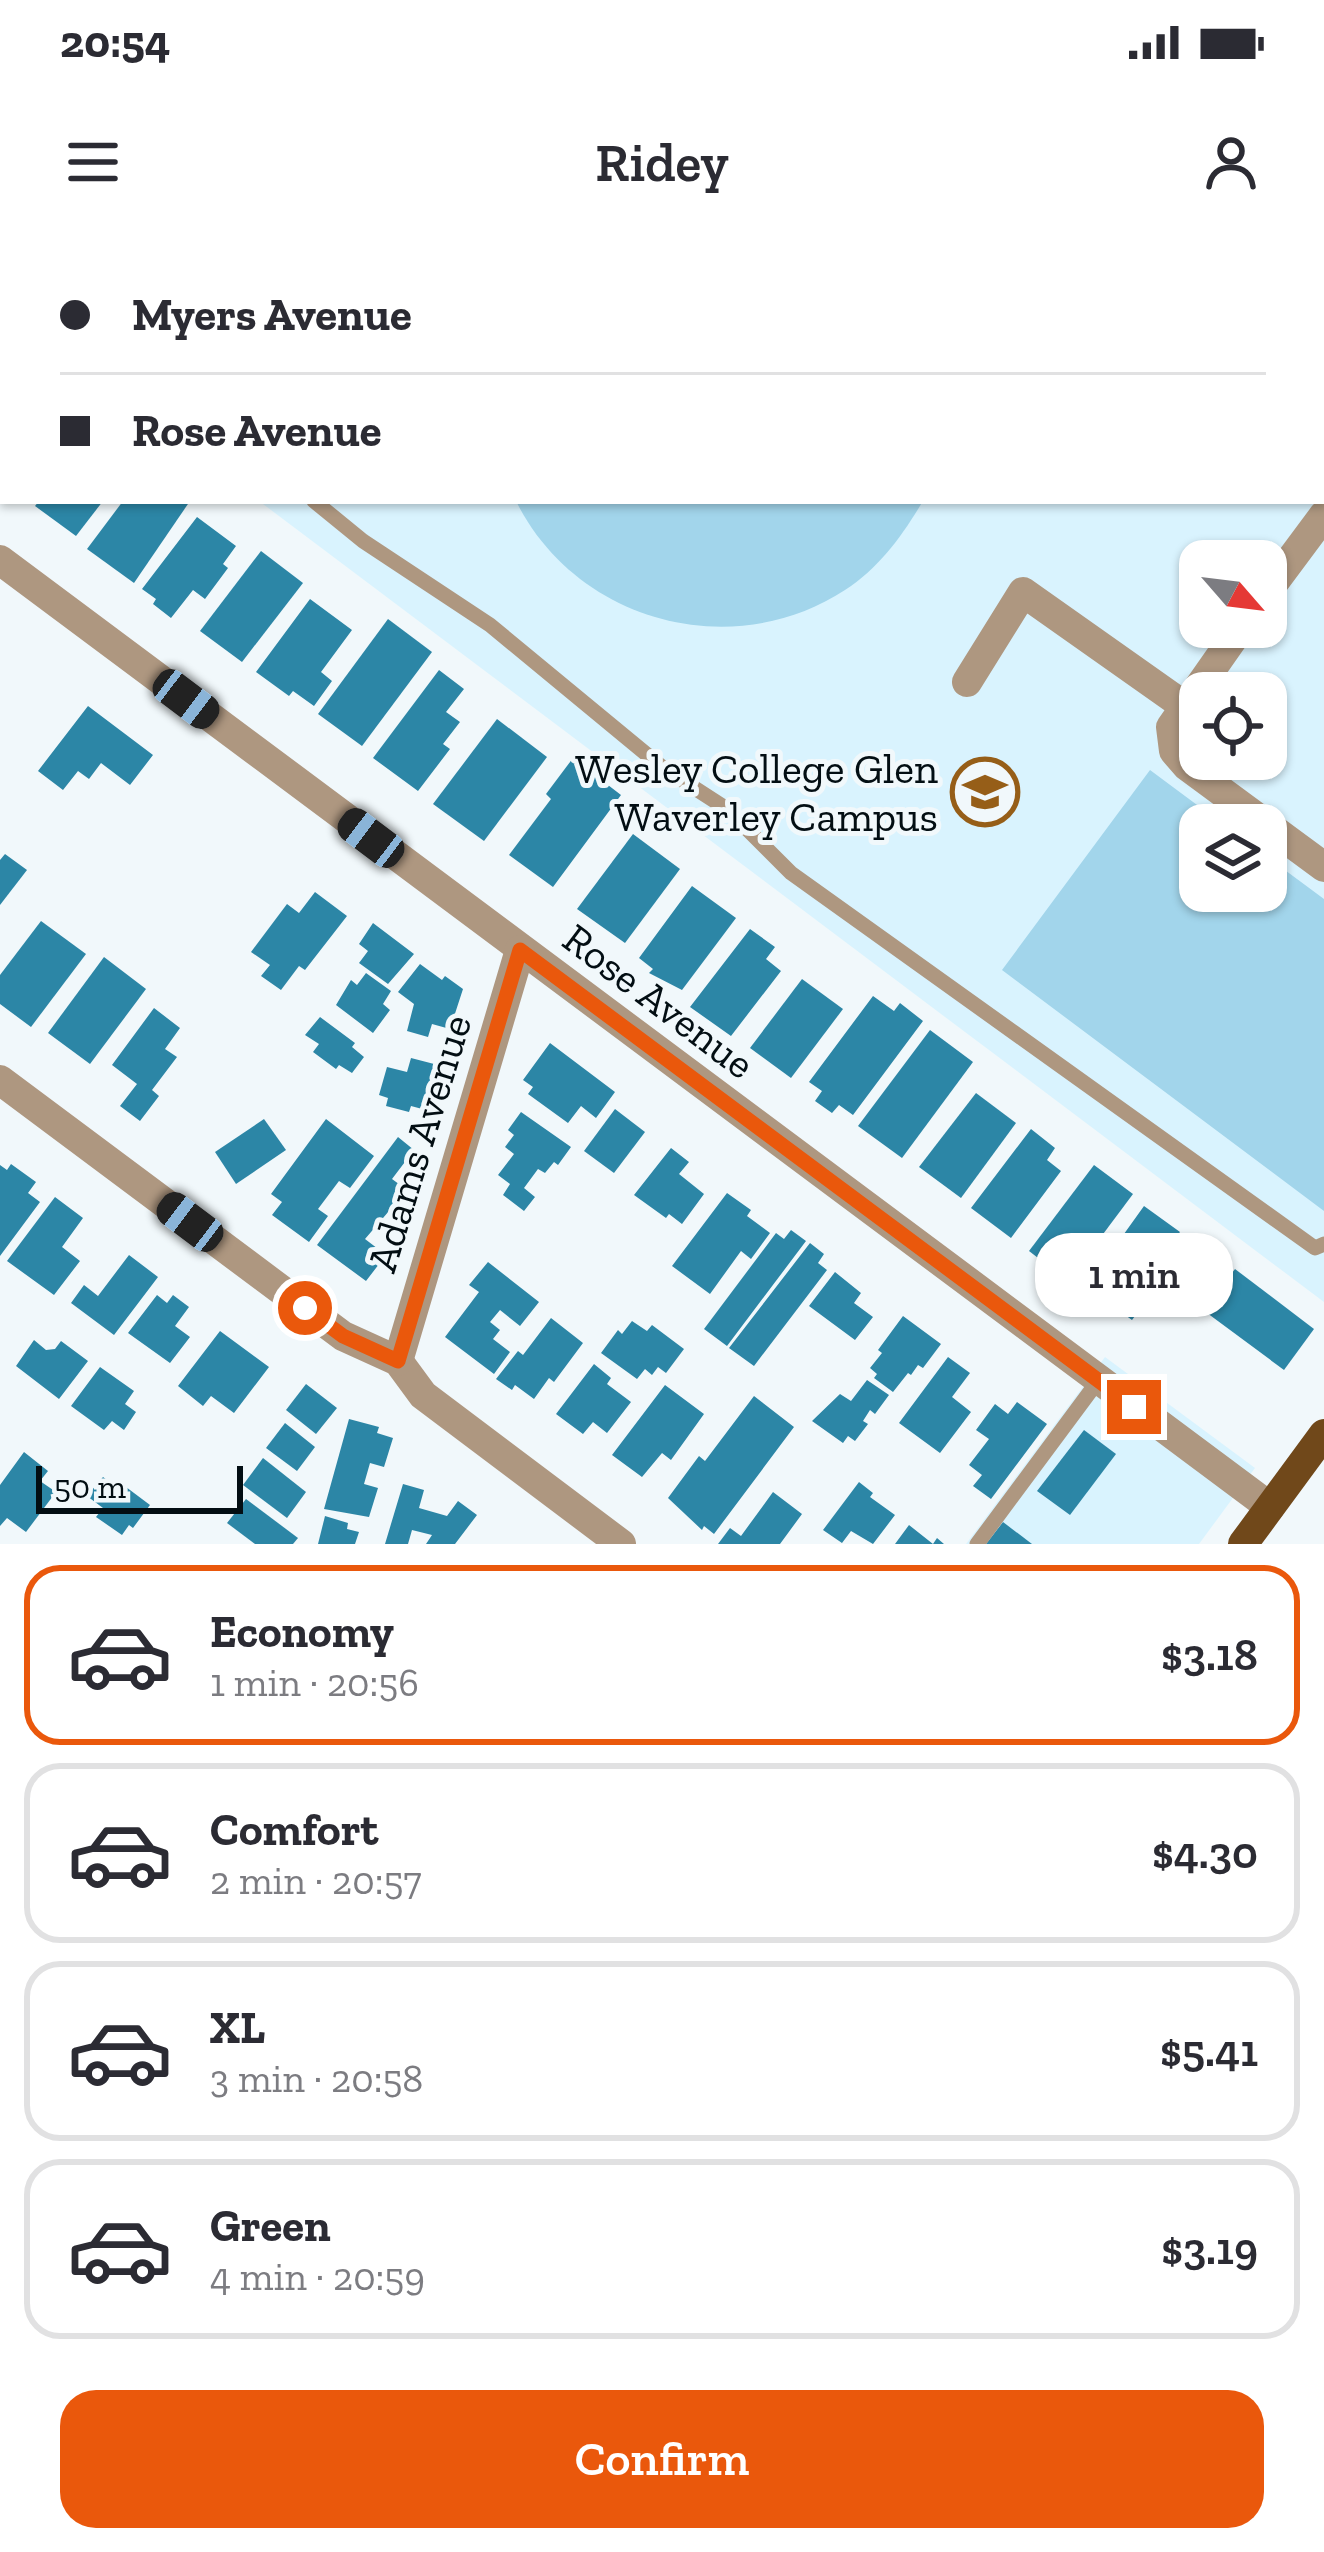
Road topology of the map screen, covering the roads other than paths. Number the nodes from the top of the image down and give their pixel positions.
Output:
1 (318, 504) edge
2 (1324, 514) edge
3 (0, 560) edge
4 (1287, 564) edge
5 (968, 682) dead end
6 (1179, 702) edge
7 (1179, 712) edge
8 (1179, 757) edge
9 (1206, 780) edge
10 (1324, 867) edge
11 (520, 950) junction
12 (0, 1080) edge
13 (1324, 1244) edge
14 (398, 1361) junction
15 (1098, 1381) junction
16 (1324, 1434) edge
17 (1270, 1507) junction
18 (622, 1544) edge
19 (977, 1544) edge
20 (1243, 1544) edge

1 - 13 lane
2 - 4 street
3 - 11 street, Rose Avenue
5 - 6 street
7 - 8 street
9 - 10 street
11 - 14 street, Adams Avenue
11 - 15 street, Rose Avenue
12 - 14 street
14 - 18 street
15 - 17 street, Rose Avenue
15 - 19 lane
16 - 17 main road
17 - 20 main road

